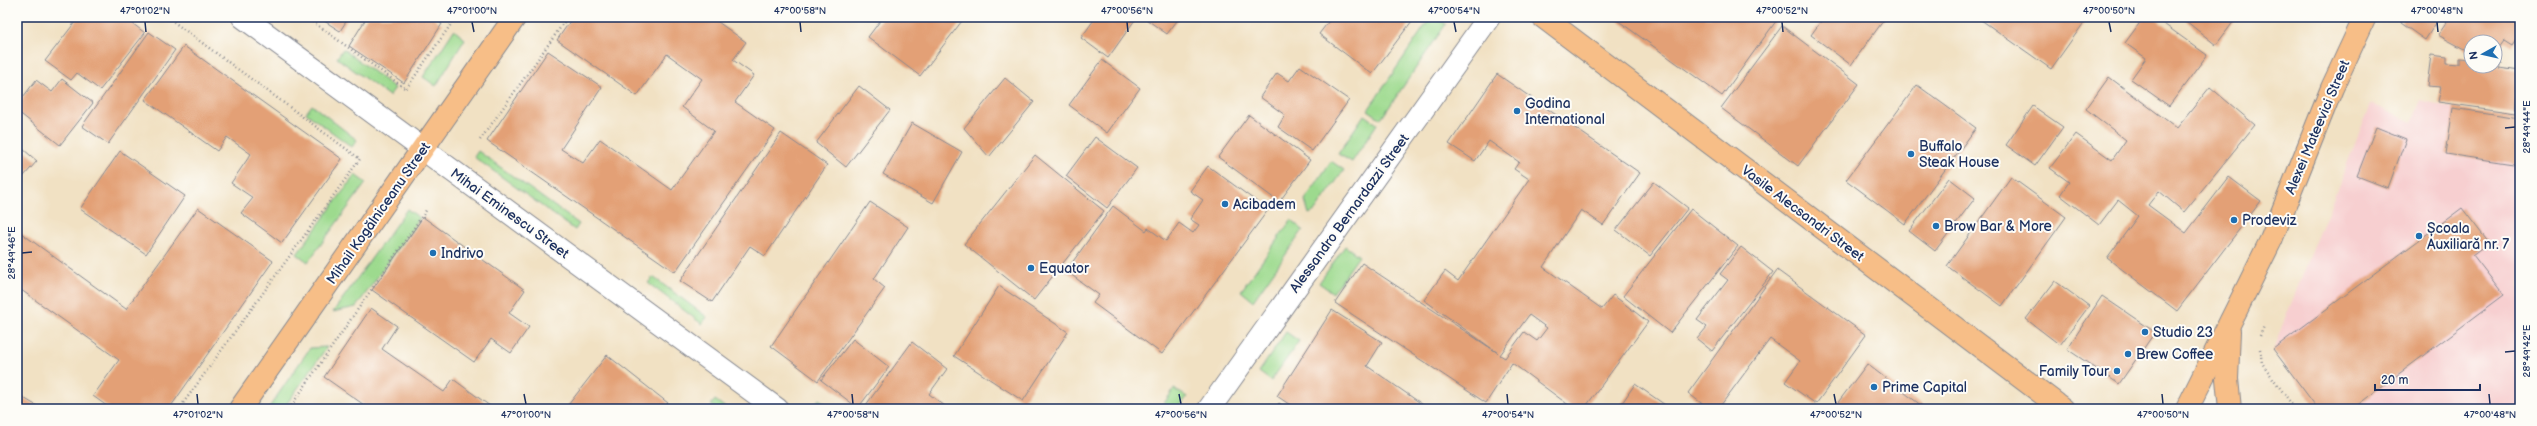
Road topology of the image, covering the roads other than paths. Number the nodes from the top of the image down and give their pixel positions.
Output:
1 (244, 17) edge
2 (515, 17) edge
3 (1489, 17) edge
4 (1543, 17) edge
5 (2365, 17) edge
6 (423, 148) junction
7 (2230, 322) junction
8 (240, 409) edge
9 (777, 409) edge
10 (1209, 409) edge
11 (2063, 409) edge
12 (2187, 409) edge
13 (2230, 409) edge

1 - 6 street, Mihai Eminescu Street
2 - 6 main road, Mihail Kogălniceanu Street
3 - 10 street, Alessandro Bernardazzi Street
4 - 11 main road, Vasile Alecsandri Street
5 - 7 main road, Alexei Mateevici Street
6 - 8 main road, Mihail Kogălniceanu Street
6 - 9 street, Mihai Eminescu Street
7 - 12 main road, Alexei Mateevici Street
7 - 13 main road

